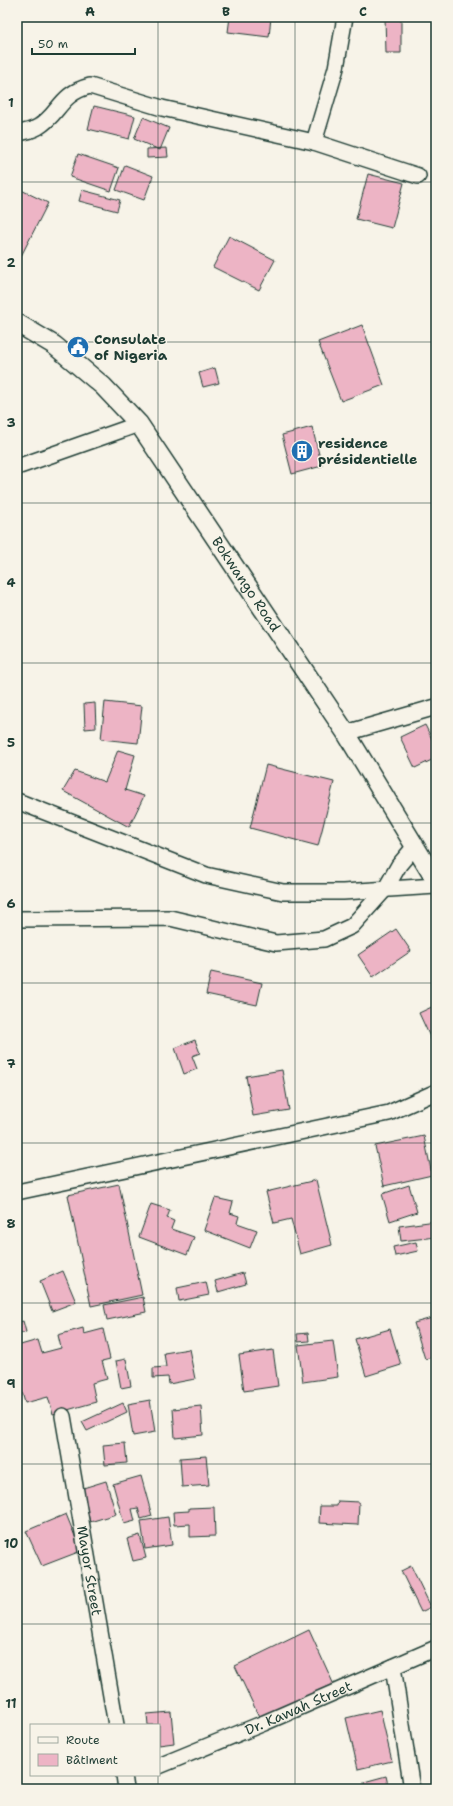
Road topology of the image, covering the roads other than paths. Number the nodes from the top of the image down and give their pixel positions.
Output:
1 (345, 17) edge
2 (17, 134) edge
3 (314, 142) junction
4 (418, 176) dead end
5 (17, 323) edge
6 (139, 424) junction
7 (17, 467) edge
8 (436, 707) edge
9 (346, 733) junction
10 (17, 800) edge
11 (415, 846) junction
12 (436, 882) edge
13 (436, 886) edge
14 (386, 888) junction
15 (17, 919) edge
16 (436, 1092) edge
17 (17, 1192) edge
18 (63, 1416) dead end
19 (436, 1648) edge
20 (393, 1667) junction
21 (116, 1724) edge
22 (160, 1766) edge
23 (412, 1789) edge

1 - 3 street
2 - 3 street
3 - 4 street
5 - 6 street, Bokwango Road
6 - 7 street
6 - 9 street, Bokwango Road
8 - 9 street
9 - 11 street, Bokwango Road
10 - 14 street
11 - 12 street, Bokwango Road
11 - 14 street
13 - 14 street
14 - 15 street
16 - 17 street
18 - 21 street, Mayor Street
19 - 20 street, Dr. Kawah Street
20 - 22 street, Dr. Kawah Street
20 - 23 street

